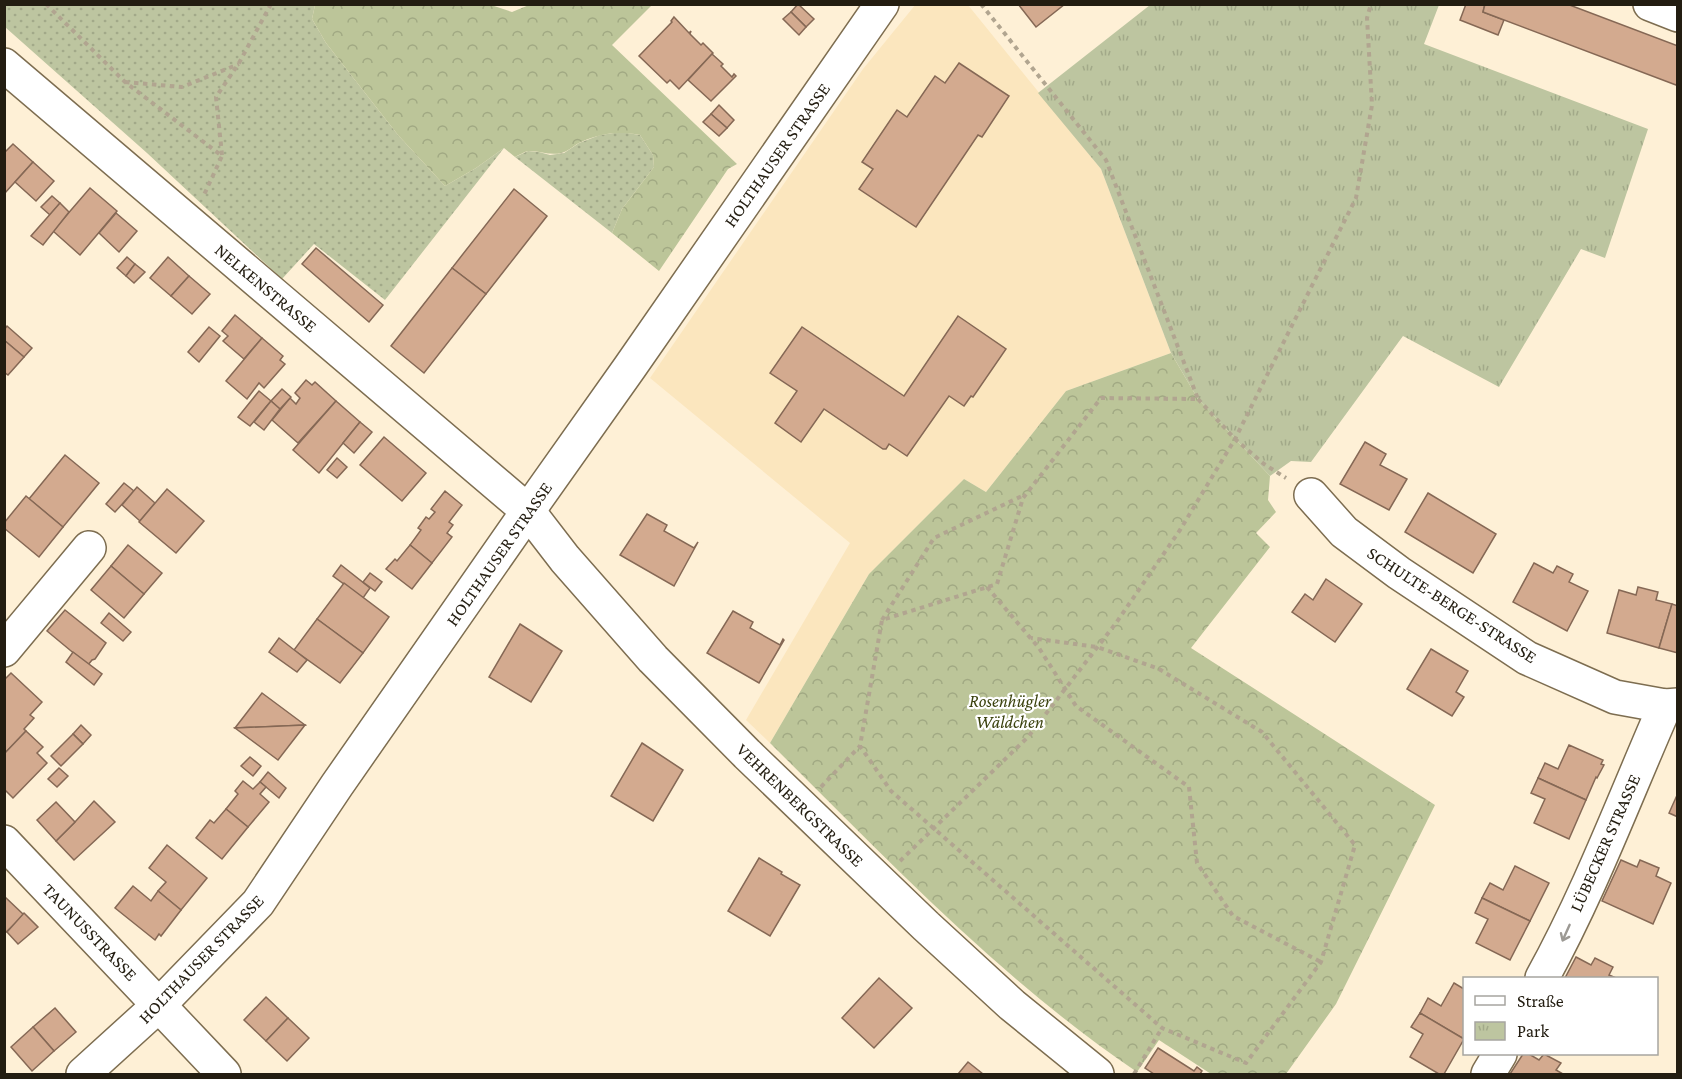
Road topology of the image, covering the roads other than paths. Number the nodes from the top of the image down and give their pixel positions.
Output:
1 (882, 4) edge
2 (1650, 4) edge
3 (1677, 15) edge
4 (4, 65) edge
5 (1311, 495) dead end
6 (528, 511) junction
7 (89, 548) dead end
8 (4, 650) edge
9 (1671, 705) edge
10 (4, 842) edge
11 (1543, 977) edge
12 (159, 1005) junction
13 (1499, 1055) edge
14 (82, 1074) edge
15 (224, 1074) edge
16 (1096, 1074) edge
17 (1488, 1074) edge

1 - 6 street, HOLTHAUSER STRASSE
2 - 3 street
4 - 6 street, NELKENSTRASSE
5 - 9 street, SCHULTE-BERGE-STRASSE
6 - 12 street, HOLTHAUSER STRASSE
6 - 16 street, VEHRENBERGSTRASSE
7 - 8 street
9 -> 11 street, LÜBECKER STRASSE
10 - 12 street, TAUNUSSTRASSE
12 - 14 street, HOLTHAUSER STRASSE
12 - 15 street, TAUNUSSTRASSE
13 - 17 street

